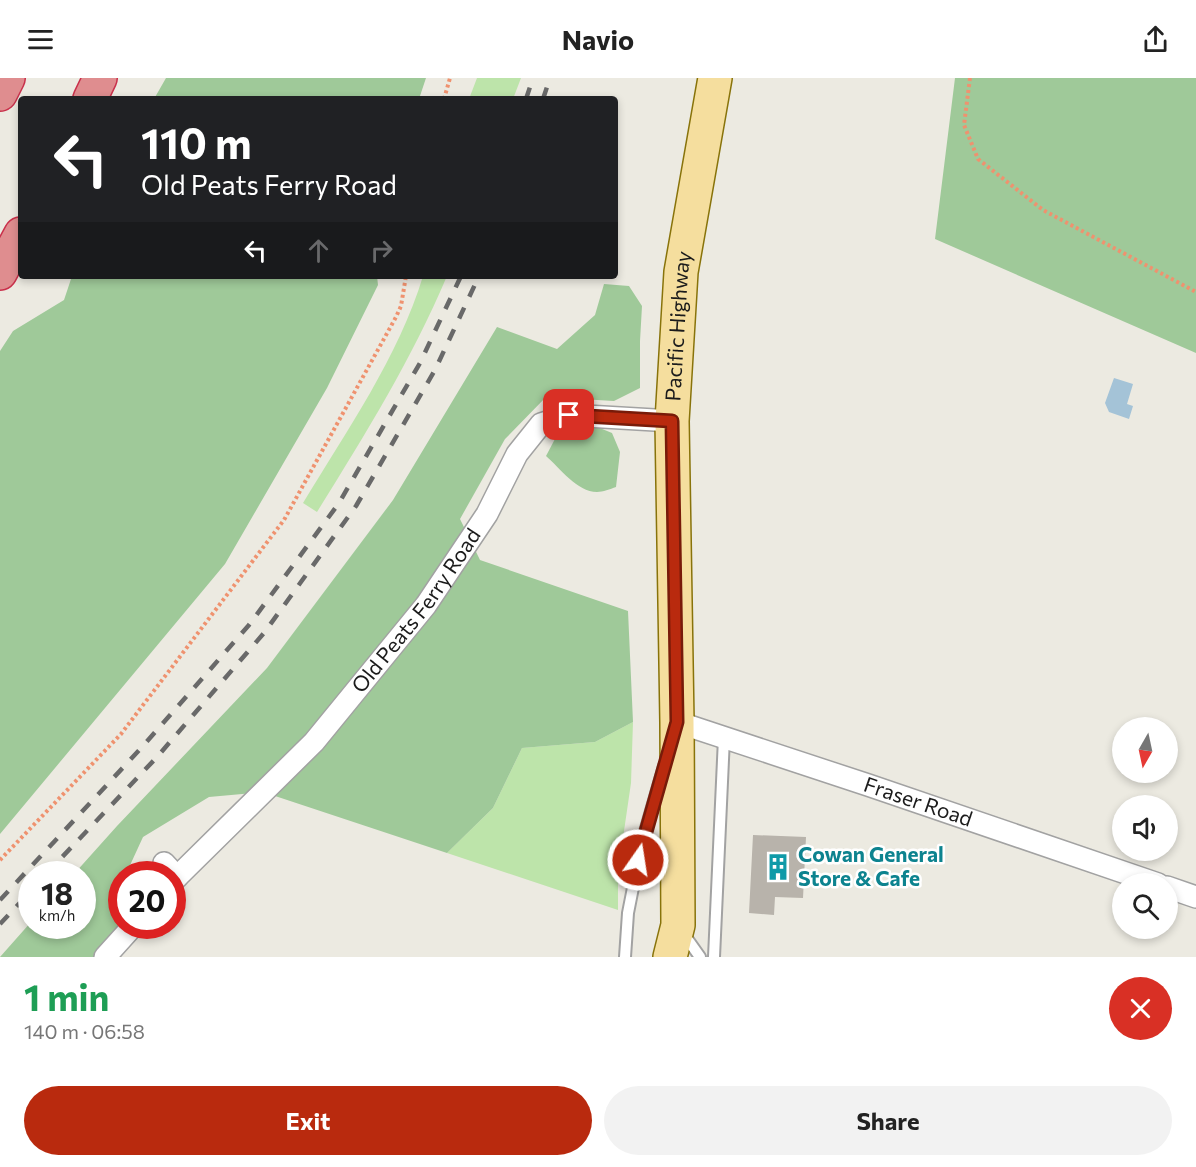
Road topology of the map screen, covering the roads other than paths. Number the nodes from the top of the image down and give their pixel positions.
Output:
1 (8, 78) edge
2 (100, 78) edge
3 (715, 78) edge
4 (0, 94) edge
5 (91, 96) edge
6 (18, 240) edge
7 (0, 273) edge
8 (672, 421) junction
9 (677, 722) junction
10 (724, 738) junction
11 (185, 861) edge
12 (1125, 873) edge
13 (1178, 890) edge
14 (1196, 897) edge
15 (678, 925) junction
16 (121, 939) edge
17 (105, 957) edge
18 (625, 957) edge
19 (670, 957) edge
20 (700, 957) edge
21 (714, 957) edge

1 - 4 highway
2 - 5 highway
3 - 8 main road, Pacific Highway
6 - 7 highway
8 - 9 main road, Pacific Highway
8 - 11 street, Old Peats Ferry Road
9 - 10 street, Fraser Road
9 - 15 main road, Pacific Highway
9 - 18 lane, Pacific Highway
10 - 12 street, Fraser Road
10 - 21 lane
13 - 14 street
15 - 19 main road, Pacific Highway
15 - 20 lane
16 - 17 street

